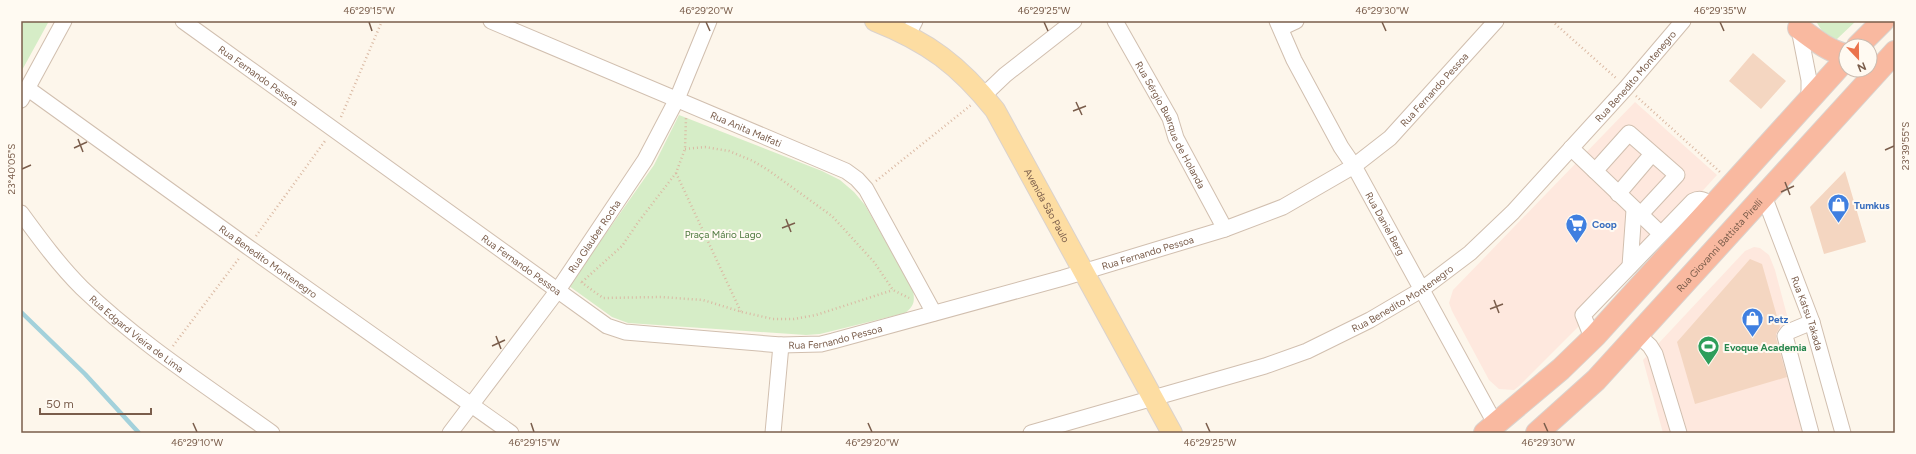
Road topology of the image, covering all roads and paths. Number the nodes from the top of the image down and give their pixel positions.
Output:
1 (64, 21) edge
2 (183, 21) edge
3 (382, 21) edge
4 (491, 21) edge
5 (709, 21) edge
6 (875, 21) edge
7 (1074, 21) edge
8 (1115, 21) edge
9 (1296, 21) edge
10 (1496, 21) edge
11 (1552, 21) edge
12 (1683, 21) edge
13 (1883, 21) edge
14 (1279, 24) edge
15 (1798, 24) edge
16 (912, 28) edge
17 (1866, 38) edge
18 (1838, 53) edge
19 (1883, 58) edge
20 (1838, 67) edge
21 (1626, 88) junction
22 (24, 94) edge
23 (984, 95) junction
24 (1809, 98) junction
25 (677, 99) junction
26 (696, 108) junction
27 (334, 128) junction
28 (1574, 145) junction
29 (685, 149) junction
30 (1652, 154) junction
31 (1354, 166) junction
32 (1598, 168) junction
33 (676, 173) junction
34 (1732, 184) junction
35 (866, 189) junction
36 (1618, 194) junction
37 (1764, 196) junction
38 (1713, 205) junction
39 (1637, 212) junction
40 (21, 213) edge
41 (1225, 229) junction
42 (1660, 234) junction
43 (1630, 266) junction
44 (1085, 271) junction
45 (576, 278) junction
46 (558, 290) junction
47 (894, 290) junction
48 (1422, 290) junction
49 (926, 297) junction
50 (573, 301) junction
51 (742, 312) junction
52 (934, 313) junction
53 (1812, 322) junction
54 (1637, 334) junction
55 (1595, 336) junction
56 (781, 345) junction
57 (1152, 397) junction
58 (471, 403) junction
59 (1490, 429) edge
60 (272, 433) edge
61 (450, 433) edge
62 (511, 433) edge
63 (773, 433) edge
64 (1031, 433) edge
65 (1172, 433) edge
66 (1537, 433) edge
67 (1679, 433) edge
68 (1811, 433) edge
69 (1843, 433) edge

1 - 22 street
2 - 27 street, Rua Fernando Pessoa
3 - 27 path
4 - 25 street, Rua Anita Malfati
5 - 25 street, Rua Glauber Rocha
6 - 16 main road, Avenida São Paulo
7 - 23 street
8 - 41 street, Rua Sérgio Buarque de Holanda
9 - 14 street
10 - 31 street, Rua Fernando Pessoa
11 - 21 path
12 - 21 street, Rua Benedito Montenegro
13 - 17 highway
14 - 31 street, Rua Daniel Berg
15 - 18 highway
15 - 24 street
16 - 23 main road, Avenida São Paulo
19 - 37 highway, Rua Giovanni Battista Pirelli
20 - 24 highway
21 - 28 street, Rua Benedito Montenegro
21 - 34 path
22 - 58 street, Rua Benedito Montenegro
23 - 35 path
23 - 44 main road, Avenida São Paulo
24 - 34 highway
25 - 26 street, Rua Anita Malfati
25 - 45 street, Rua Glauber Rocha
26 - 29 path
26 - 35 street, Rua Anita Malfati
27 - 46 street, Rua Fernando Pessoa
28 - 32 street
28 - 48 street, Rua Benedito Montenegro
29 - 33 path
29 - 47 path
30 - 32 street
30 - 36 street
30 - 39 street
31 - 41 street, Rua Fernando Pessoa
31 - 48 street, Rua Daniel Berg
32 - 36 street
33 - 45 path
33 - 51 path
34 - 38 highway
35 - 49 street, Rua Anita Malfati
36 - 39 street
37 - 53 street, Rua Katsu Takada
37 - 54 highway, Rua Giovanni Battista Pirelli
38 - 42 street
38 - 55 highway
39 - 42 street
39 - 43 street
40 - 60 street, Rua Edgard Vieira de Lima
41 - 44 street, Rua Fernando Pessoa
42 - 43 street
43 - 55 street
44 - 52 street, Rua Fernando Pessoa
44 - 57 main road, Avenida São Paulo
45 - 46 street, Rua Glauber Rocha
45 - 50 path
45 - 51 path
46 - 50 street, Rua Fernando Pessoa
46 - 58 street, Rua Glauber Rocha
47 - 49 path
47 - 51 path
48 - 57 street, Rua Benedito Montenegro
48 - 59 street, Rua Daniel Berg
49 - 52 street, Rua Anita Malfati
50 - 56 street, Rua Fernando Pessoa
52 - 56 street, Rua Fernando Pessoa
53 - 68 street
53 - 69 street, Rua Katsu Takada
54 - 66 highway, Rua Giovanni Battista Pirelli
54 - 67 street
55 - 59 highway
56 - 63 street
57 - 64 street, Rua Benedito Montenegro
57 - 65 main road, Avenida São Paulo
58 - 61 street, Rua Glauber Rocha
58 - 62 street, Rua Benedito Montenegro

